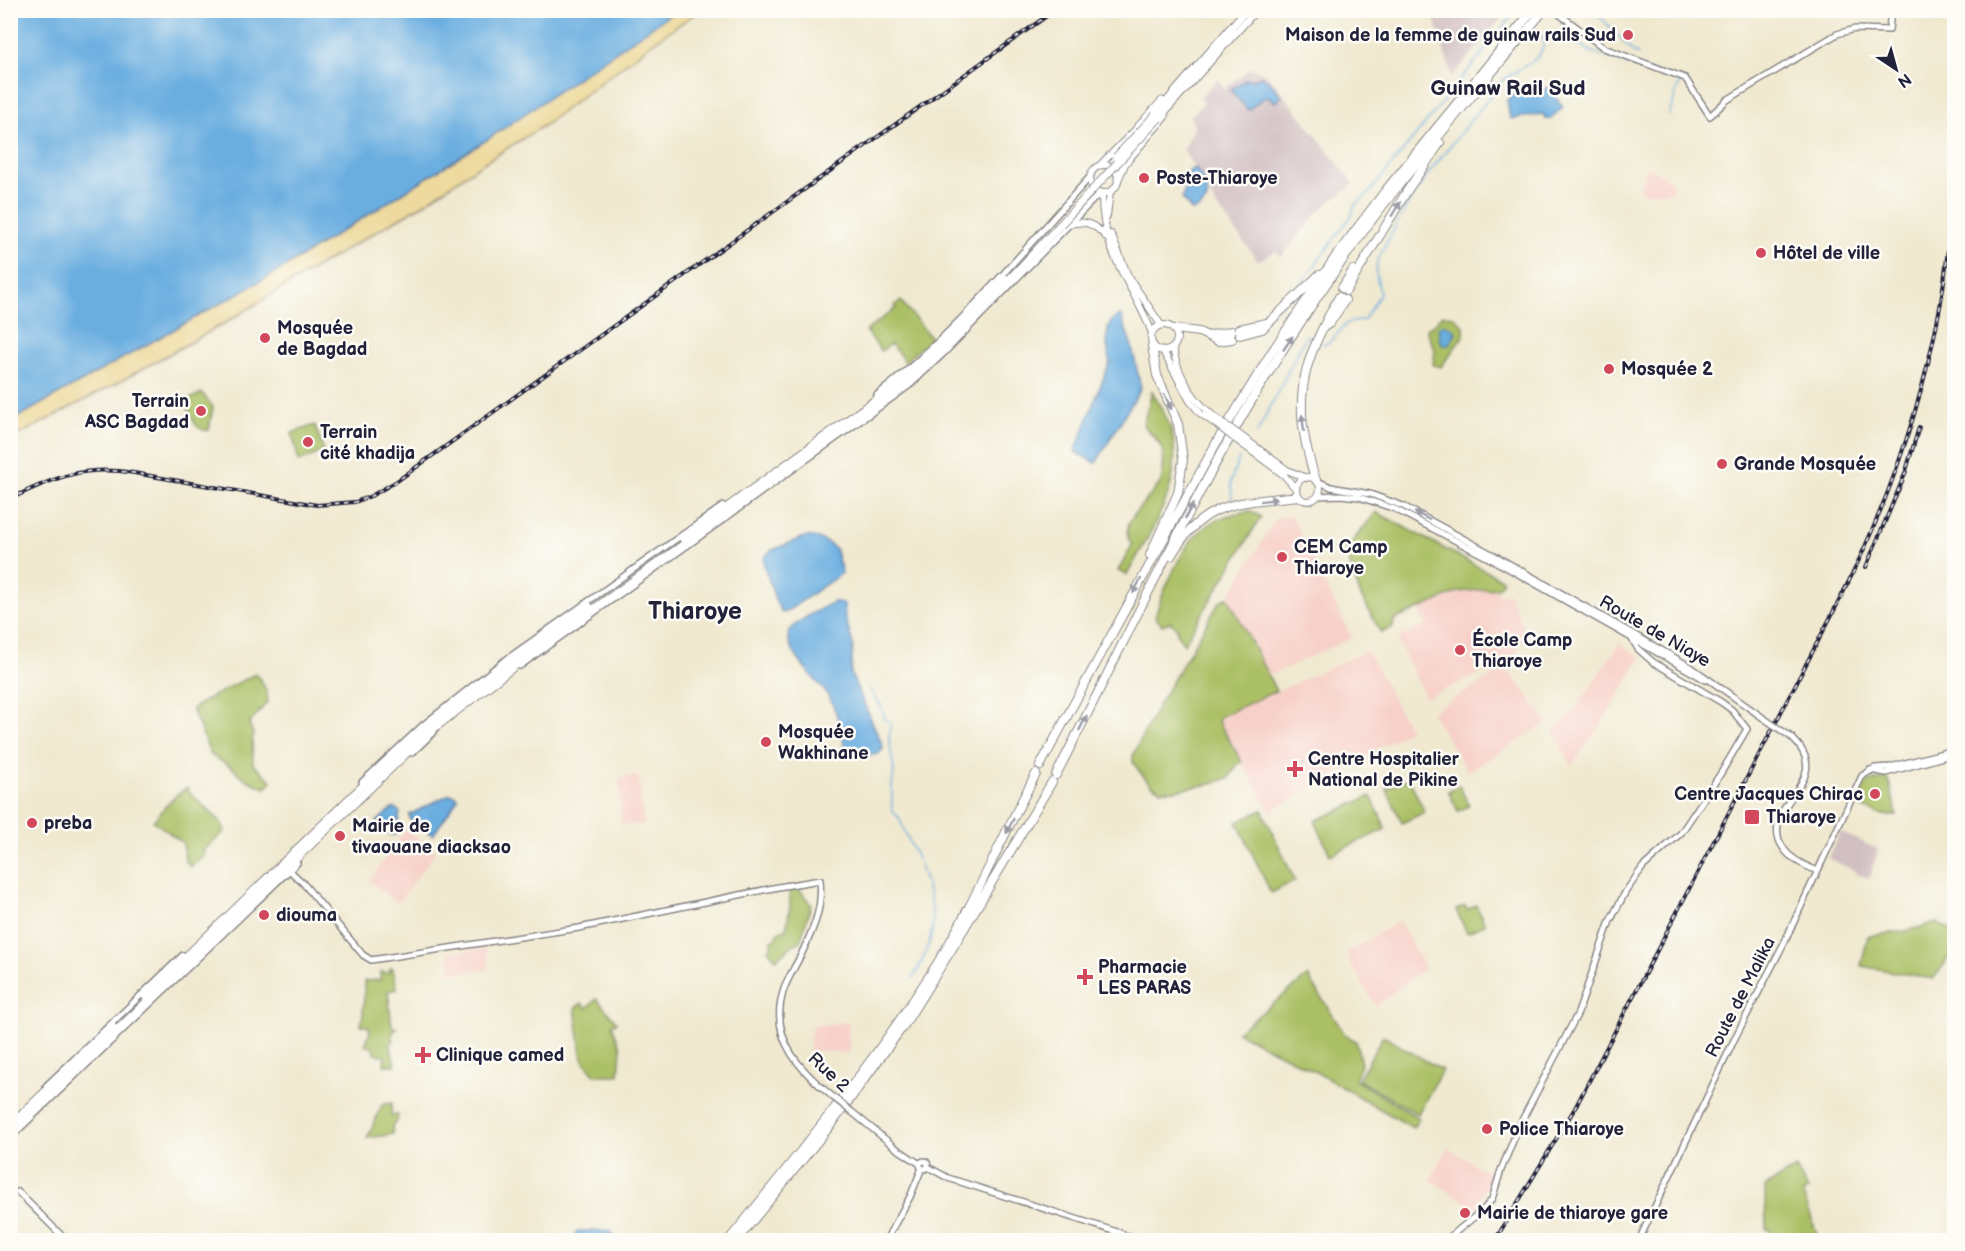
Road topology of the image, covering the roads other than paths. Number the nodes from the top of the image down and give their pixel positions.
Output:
1 (1246, 10) edge
2 (1256, 10) edge
3 (1533, 10) edge
4 (1544, 10) edge
5 (1554, 10) edge
6 (1891, 10) edge
7 (1176, 95) junction
8 (1462, 108) junction
9 (1137, 128) joint
10 (1100, 165) junction
11 (1090, 177) junction
12 (1119, 178) junction
13 (1110, 192) junction
14 (1101, 193) junction
15 (1061, 224) junction
16 (1108, 239) junction
17 (1336, 256) junction
18 (1161, 325) junction
19 (1174, 329) junction
20 (1152, 333) junction
21 (1152, 346) junction
22 (1173, 347) junction
23 (1163, 351) junction
24 (1218, 423) junction
25 (1236, 436) junction
26 (1306, 478) junction
27 (1317, 481) junction
28 (1297, 493) junction
29 (1318, 496) junction
30 (1375, 498) junction
31 (1148, 566) junction
32 (1156, 573) junction
33 (1616, 627) junction
34 (1632, 639) junction
35 (1709, 680) junction
36 (444, 710) junction
37 (1954, 752) edge
38 (285, 865) junction
39 (1817, 871) junction
40 (231, 912) junction
41 (10, 1120) edge
42 (10, 1125) edge
43 (10, 1132) edge
44 (10, 1138) edge
45 (923, 1166) junction
46 (18, 1192) dead end
47 (66, 1240) edge
48 (729, 1240) edge
49 (737, 1240) edge
50 (886, 1240) edge
51 (1142, 1240) edge
52 (1446, 1240) edge
53 (1639, 1240) edge

1 - 7 highway
2 - 7 highway
3 - 17 highway
4 - 8 highway
5 - 6 street
7 - 9 highway
7 - 12 highway
7 - 15 highway, bridge
27 -> 8 highway
32 -> 8 highway
9 - 10 main road
10 - 11 main road
10 - 12 main road
11 - 14 main road
11 - 36 street
12 - 13 main road
13 - 14 main road
13 - 18 main road
14 - 15 street
14 - 16 main road
15 - 16 main road
15 - 36 highway
15 - 38 highway
16 - 20 main road
17 - 19 highway
17 - 31 highway
18 - 19 main road
18 - 20 main road
19 - 22 main road
20 - 21 main road
21 - 23 main road
21 -> 31 highway
22 - 23 main road
22 - 24 main road
23 - 24 main road
24 - 25 main road, bridge
25 - 26 main road
25 - 28 main road
26 - 27 main road
26 - 28 main road
27 - 29 main road
27 - 30 street
28 - 29 main road
32 -> 28 highway
29 - 30 street
30 - 33 street, Route de Niaye
31 -> 48 highway
49 -> 32 highway
33 - 34 street, Route de Niaye
33 - 35 street, Route de Niaye
34 - 35 street, Route de Niaye
34 - 52 street
35 - 39 street, bridge
36 - 38 highway
37 - 39 street, Route de Malika
38 - 40 highway
38 - 43 highway
38 - 44 street
38 - 45 street, Rue 2, bridge
39 - 53 street, Route de Malika
40 - 41 street
40 - 42 highway
45 - 50 street
45 - 51 street, Rue 2
46 - 47 street

